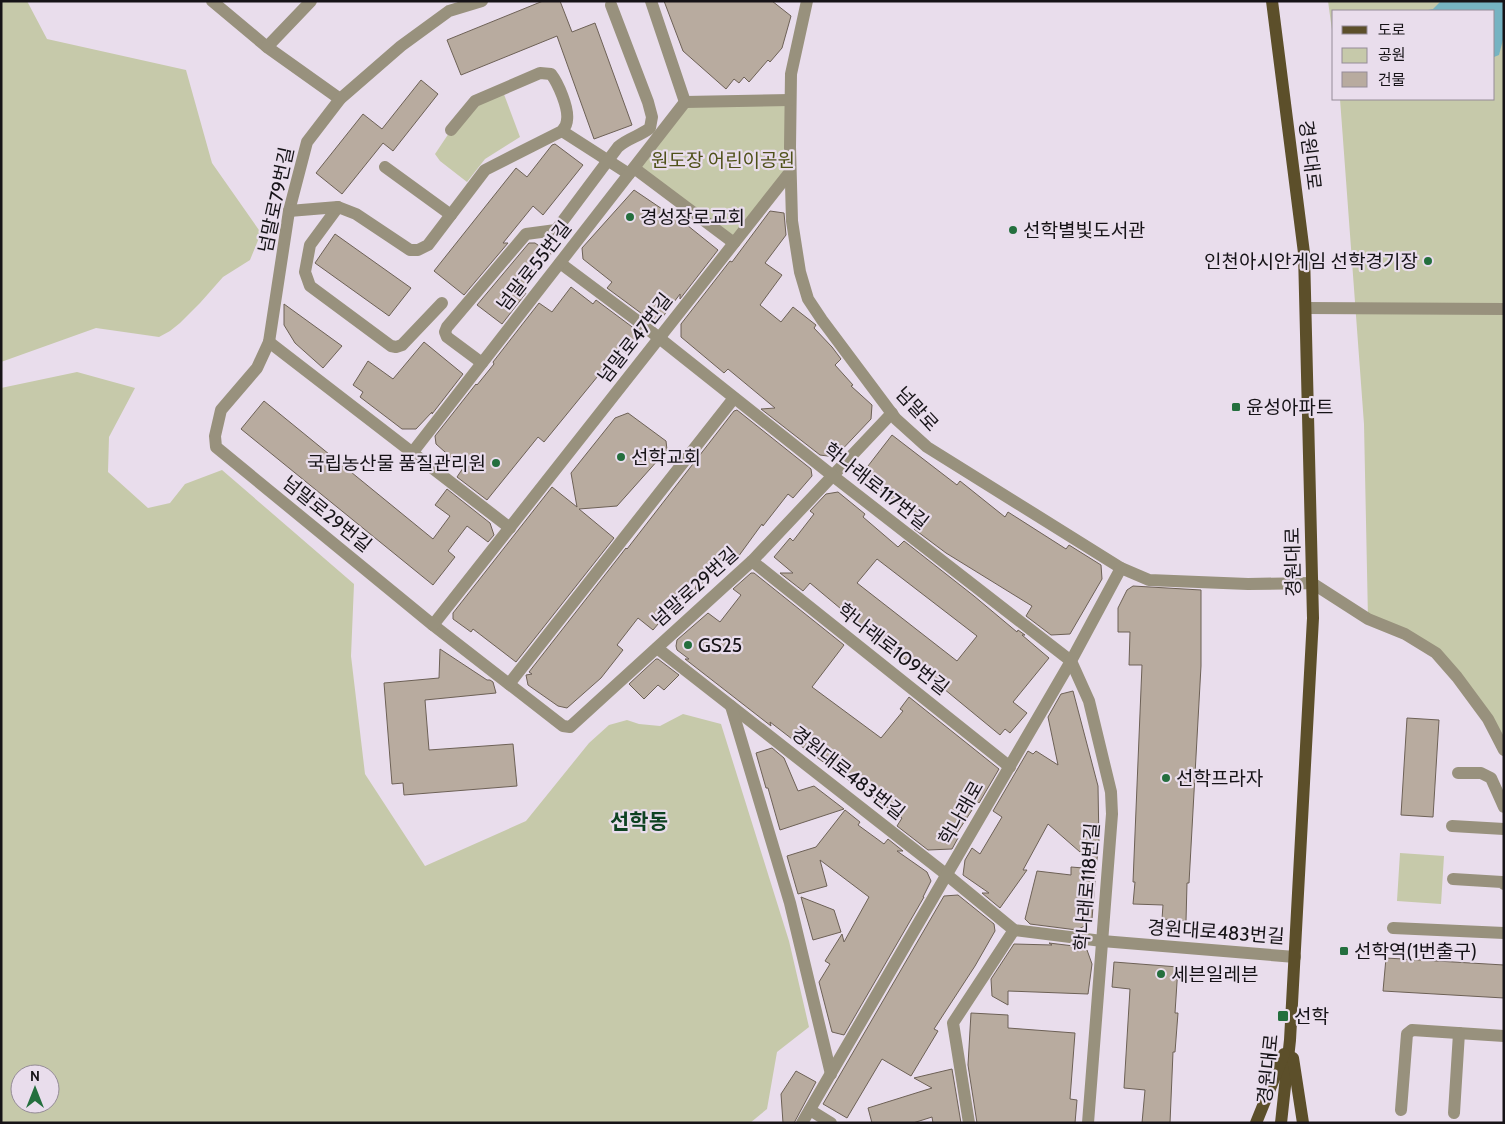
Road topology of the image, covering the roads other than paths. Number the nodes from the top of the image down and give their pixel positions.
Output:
1 (212, 1) edge
2 (311, 1) edge
3 (482, 1) edge
4 (651, 1) edge
5 (807, 1) edge
6 (1272, 1) edge
7 (611, 4) dead end
8 (268, 47) junction
9 (340, 98) junction
10 (790, 100) junction
11 (685, 102) junction
12 (451, 130) dead end
13 (562, 131) junction
14 (607, 160) junction
15 (385, 167) dead end
16 (631, 171) junction
17 (790, 172) junction
18 (338, 207) junction
19 (289, 211) junction
20 (451, 215) junction
21 (734, 243) junction
22 (560, 263) junction
23 (442, 303) dead end
24 (1306, 308) junction
25 (1504, 309) edge
26 (659, 338) junction
27 (269, 342) junction
28 (482, 363) junction
29 (734, 398) junction
30 (892, 414) junction
31 (216, 447) joint
32 (412, 453) junction
33 (832, 476) junction
34 (510, 528) junction
35 (752, 562) junction
36 (1121, 568) junction
37 (1312, 583) junction
38 (433, 625) junction
39 (657, 648) junction
40 (1071, 661) junction
41 (508, 684) junction
42 (731, 706) junction
43 (1504, 750) edge
44 (1010, 767) junction
45 (1458, 773) dead end
46 (1504, 807) edge
47 (1452, 826) dead end
48 (1504, 829) edge
49 (947, 875) junction
50 (1453, 879) dead end
51 (1504, 884) edge
52 (1394, 928) dead end
53 (1014, 930) junction
54 (1504, 933) edge
55 (1102, 942) junction
56 (1295, 956) junction
57 (1459, 1033) junction
58 (1504, 1036) edge
59 (1290, 1040) junction
60 (831, 1074) junction
61 (810, 1110) junction
62 (1401, 1110) dead end
63 (1454, 1113) dead end
64 (802, 1123) edge
65 (831, 1123) edge
66 (969, 1123) edge
67 (1088, 1123) edge
68 (1256, 1123) edge
69 (1281, 1123) edge
70 (1303, 1123) edge

1 - 8 street
2 - 8 street
3 - 9 street, 넘말로79번길
4 - 11 street
5 - 10 street, 넘말로
6 - 24 main road, 경원대로
7 - 14 street
8 - 9 street
9 - 19 street, 넘말로79번길
10 - 11 street
10 - 17 street, 넘말로
11 - 16 street, 넘말로55번길
12 - 13 street
13 - 14 street
13 - 20 street
14 - 16 street
14 - 28 street
15 - 20 street
16 - 21 street
16 - 22 street, 넘말로55번길
17 - 21 street, 넘말로47번길
17 - 30 street, 넘말로
18 - 19 street
18 - 20 street
18 - 23 street
19 - 27 street, 넘말로79번길
21 - 26 street, 넘말로47번길
22 - 26 street, 학나래로117번길
22 - 28 street, 넘말로55번길
24 - 25 street
24 - 37 main road, 경원대로
26 - 29 street, 학나래로117번길
26 - 34 street, 넘말로47번길
27 - 31 street, 넘말로79번길
27 - 32 street
28 - 32 street, 넘말로55번길
29 - 33 street, 학나래로117번길
29 - 41 street
30 - 33 street, 넘말로29번길
30 - 36 street, 넘말로
31 - 38 street, 넘말로29번길
32 - 34 street
33 - 35 street, 넘말로29번길
33 - 40 street, 학나래로117번길
34 - 38 street, 넘말로47번길
35 - 39 street, 넘말로29번길
35 - 44 street, 학나래로109번길
36 - 37 street, 넘말로
36 - 40 street, 학나래로
37 - 43 street
37 - 56 main road, 경원대로
38 - 41 street, 넘말로29번길
39 - 41 street, 넘말로29번길
39 - 42 street, 경원대로483번길
40 - 44 street, 학나래로
40 - 55 street, 학나래로118번길
42 - 49 street, 경원대로483번길
42 - 60 street
44 - 49 street, 학나래로
45 - 46 street
47 - 48 street
49 - 53 street, 경원대로483번길
49 - 60 street, 학나래로
50 - 51 street
52 - 54 street
53 - 55 street, 경원대로483번길
53 - 66 street
55 - 56 street, 경원대로483번길
55 - 67 street, 학나래로118번길
56 - 59 main road, 경원대로
57 - 58 street
57 - 62 street
57 - 63 street
59 - 68 main road
59 - 69 main road, 경원대로
59 - 70 main road
60 - 61 street, 학나래로
61 - 64 street, 학나래로
61 - 65 street

